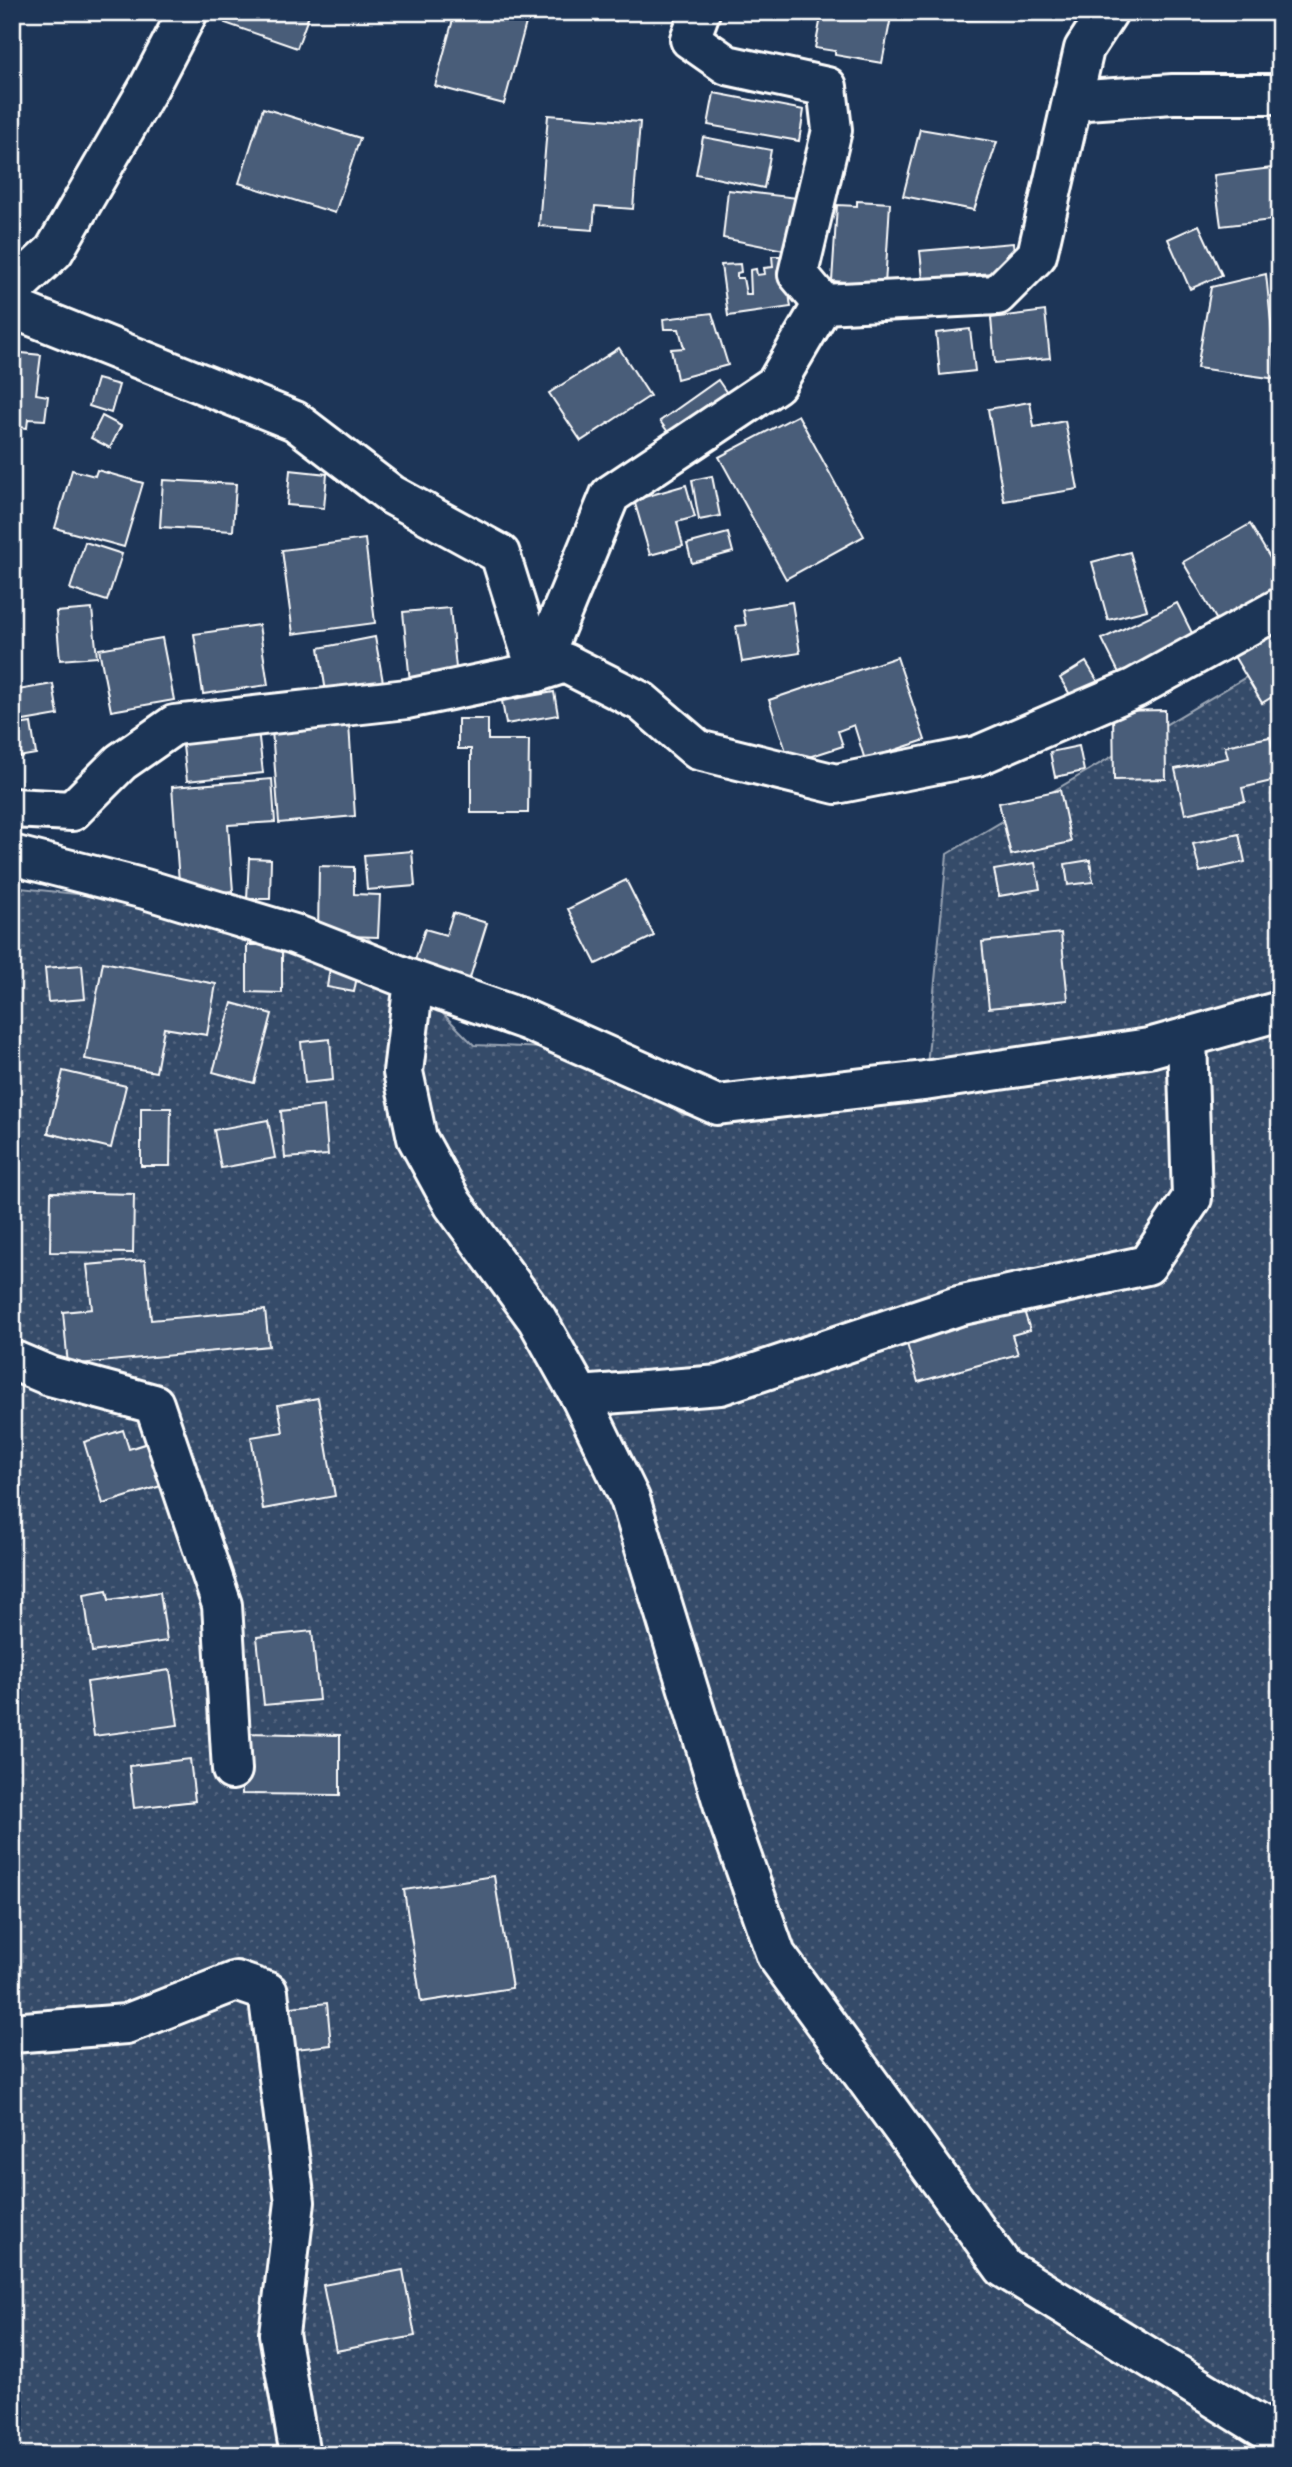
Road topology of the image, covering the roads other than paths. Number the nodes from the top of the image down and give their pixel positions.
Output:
1 (187, 12) edge
2 (700, 12) edge
3 (1108, 12) edge
4 (1280, 94) edge
5 (1072, 101) junction
6 (12, 289) edge
7 (823, 304) junction
8 (12, 308) edge
9 (1280, 608) edge
10 (537, 672) junction
11 (12, 808) edge
12 (12, 855) edge
13 (414, 981) junction
14 (1280, 1011) edge
15 (1187, 1037) junction
16 (12, 1360) edge
17 (580, 1396) junction
18 (232, 1770) dead end
19 (12, 2033) edge
20 (1280, 2438) edge
21 (300, 2455) edge

1 - 6 street
2 - 7 street
3 - 5 street
4 - 5 street
5 - 7 street
7 - 10 street
8 - 10 street
9 - 10 street
10 - 11 street
12 - 13 street
13 - 15 street
13 - 17 street
14 - 15 street
15 - 17 street
16 - 18 street
17 - 20 street
19 - 21 street

